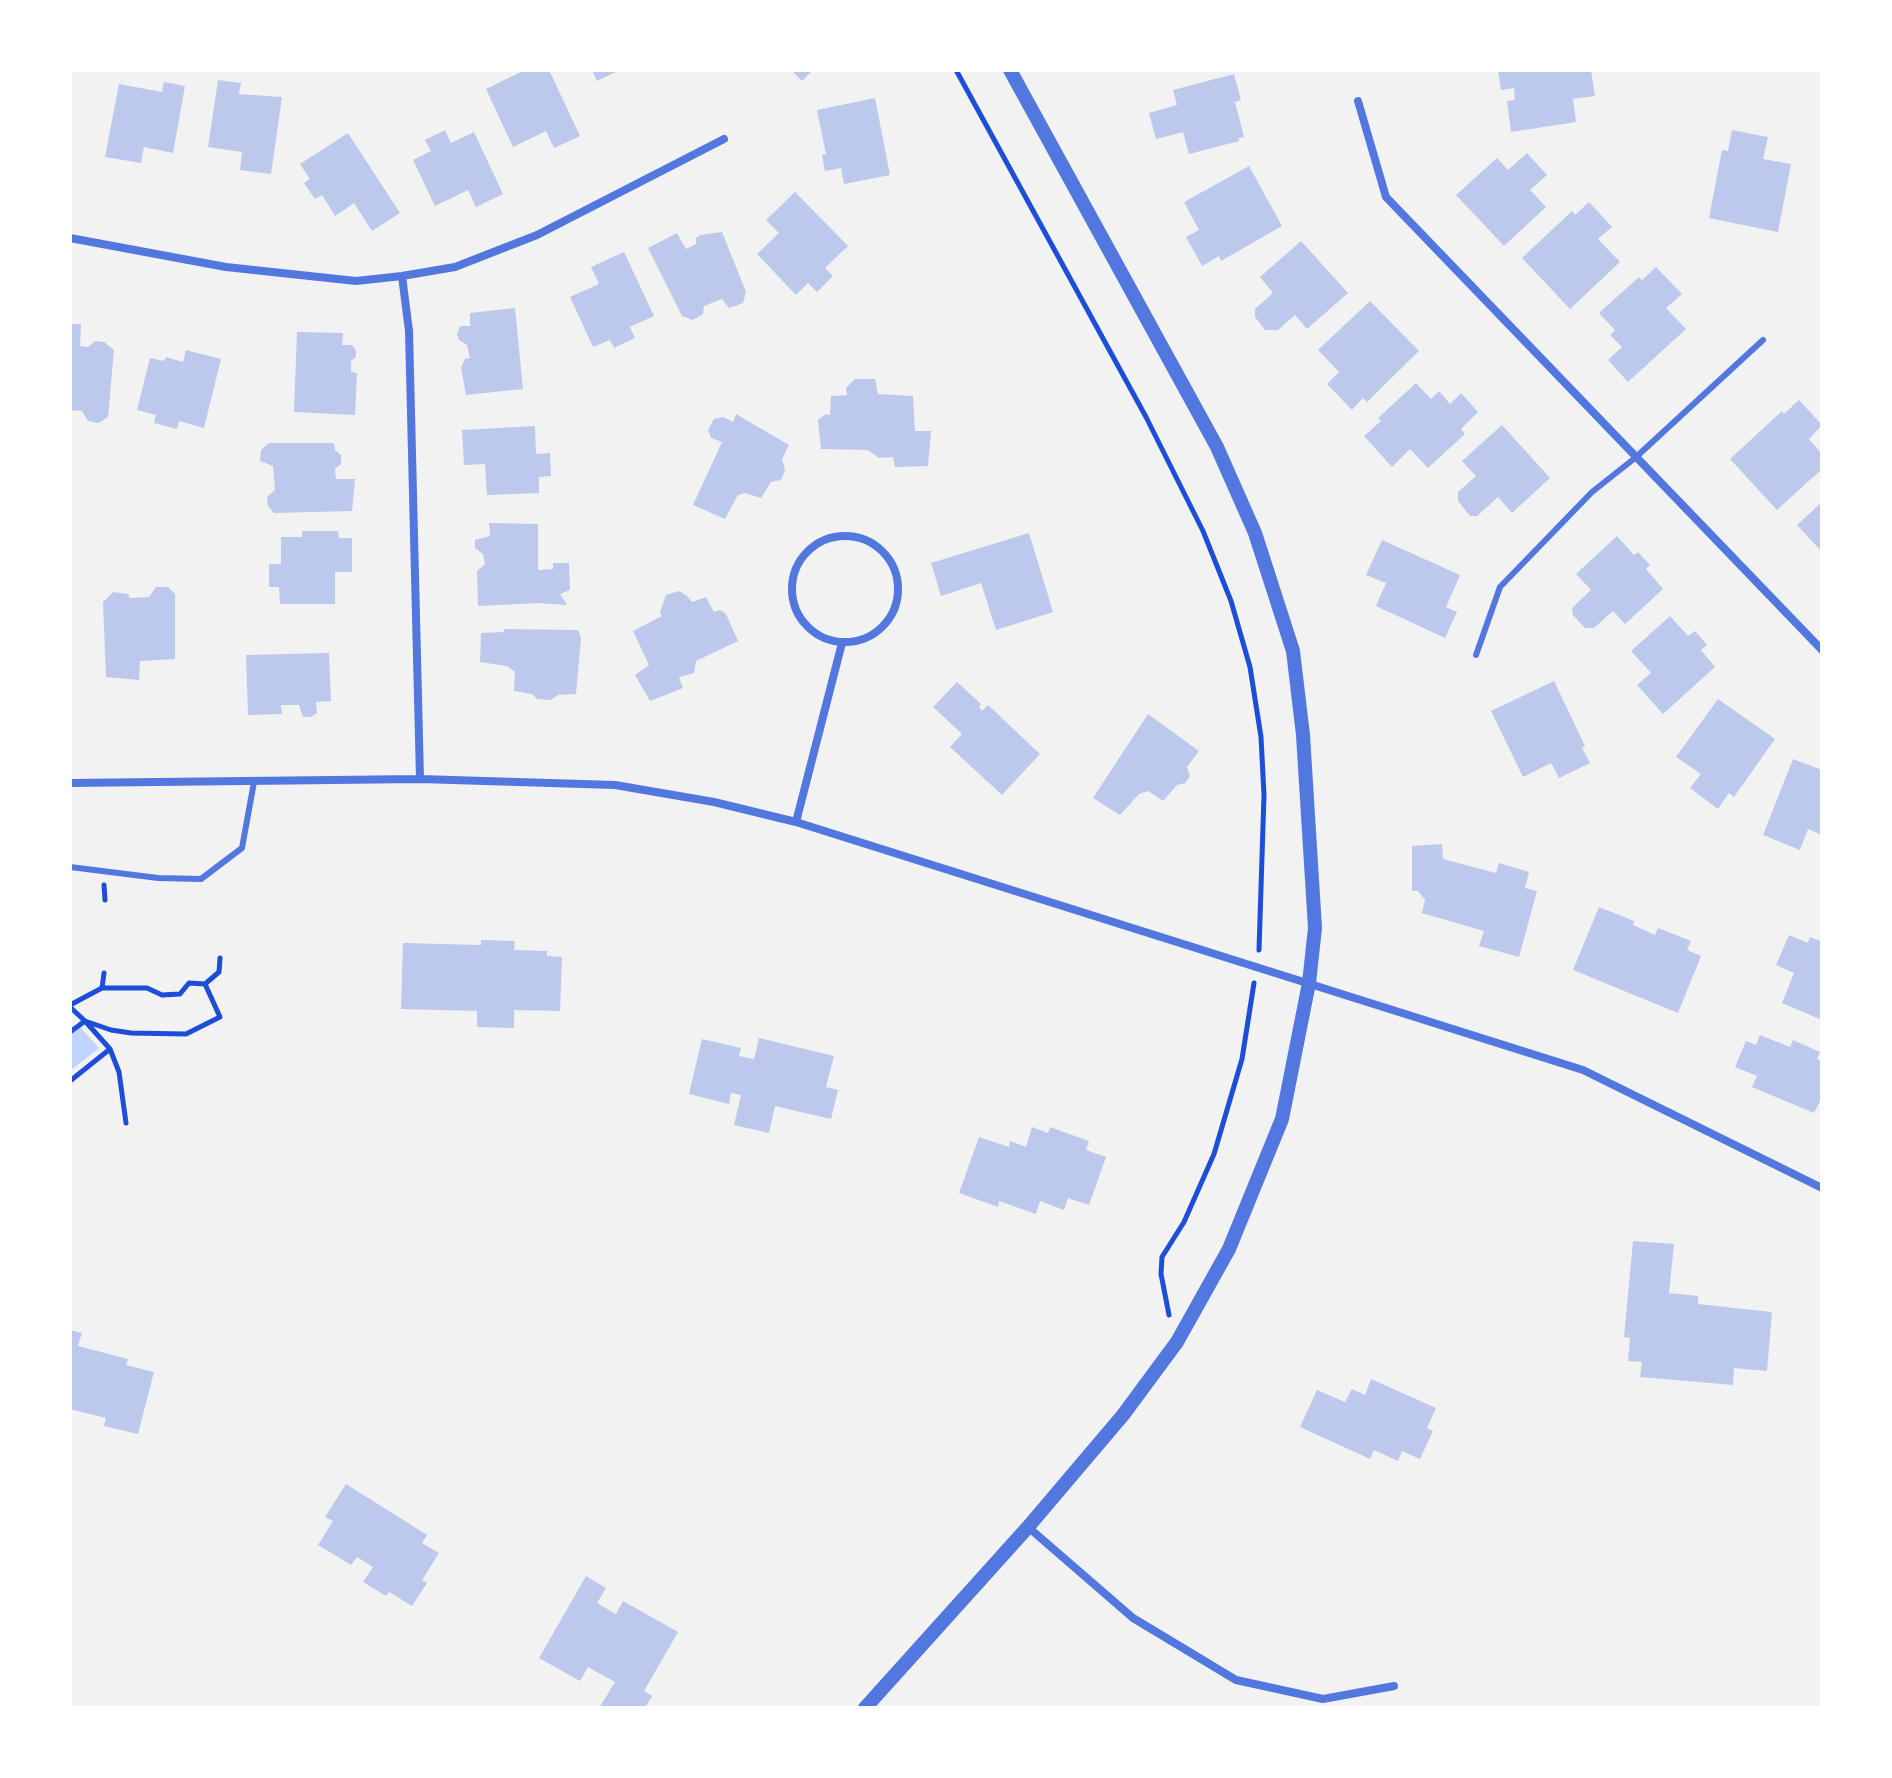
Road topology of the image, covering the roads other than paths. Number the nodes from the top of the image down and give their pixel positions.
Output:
1 (1010, 70) edge
2 (1358, 101) dead end
3 (724, 139) dead end
4 (70, 238) edge
5 (402, 276) junction
6 (1763, 340) dead end
7 (1635, 458) junction
8 (842, 643) junction
9 (1822, 650) edge
10 (1476, 655) dead end
11 (420, 779) junction
12 (254, 782) junction
13 (70, 783) edge
14 (796, 822) junction
15 (70, 867) edge
16 (1309, 983) junction
17 (1822, 1188) edge
18 (1028, 1527) junction
19 (1394, 1686) dead end
20 (865, 1708) edge

1 - 16 street
2 - 7 street
3 - 5 street
4 - 5 street
5 - 11 street
6 - 7 lane
7 - 9 street
7 - 10 lane
8 - 8 street
8 - 14 street
11 - 12 street
11 - 14 street
12 - 13 street
12 - 15 lane
14 - 16 street
16 - 17 street
16 - 18 street
18 - 19 street
18 - 20 street

